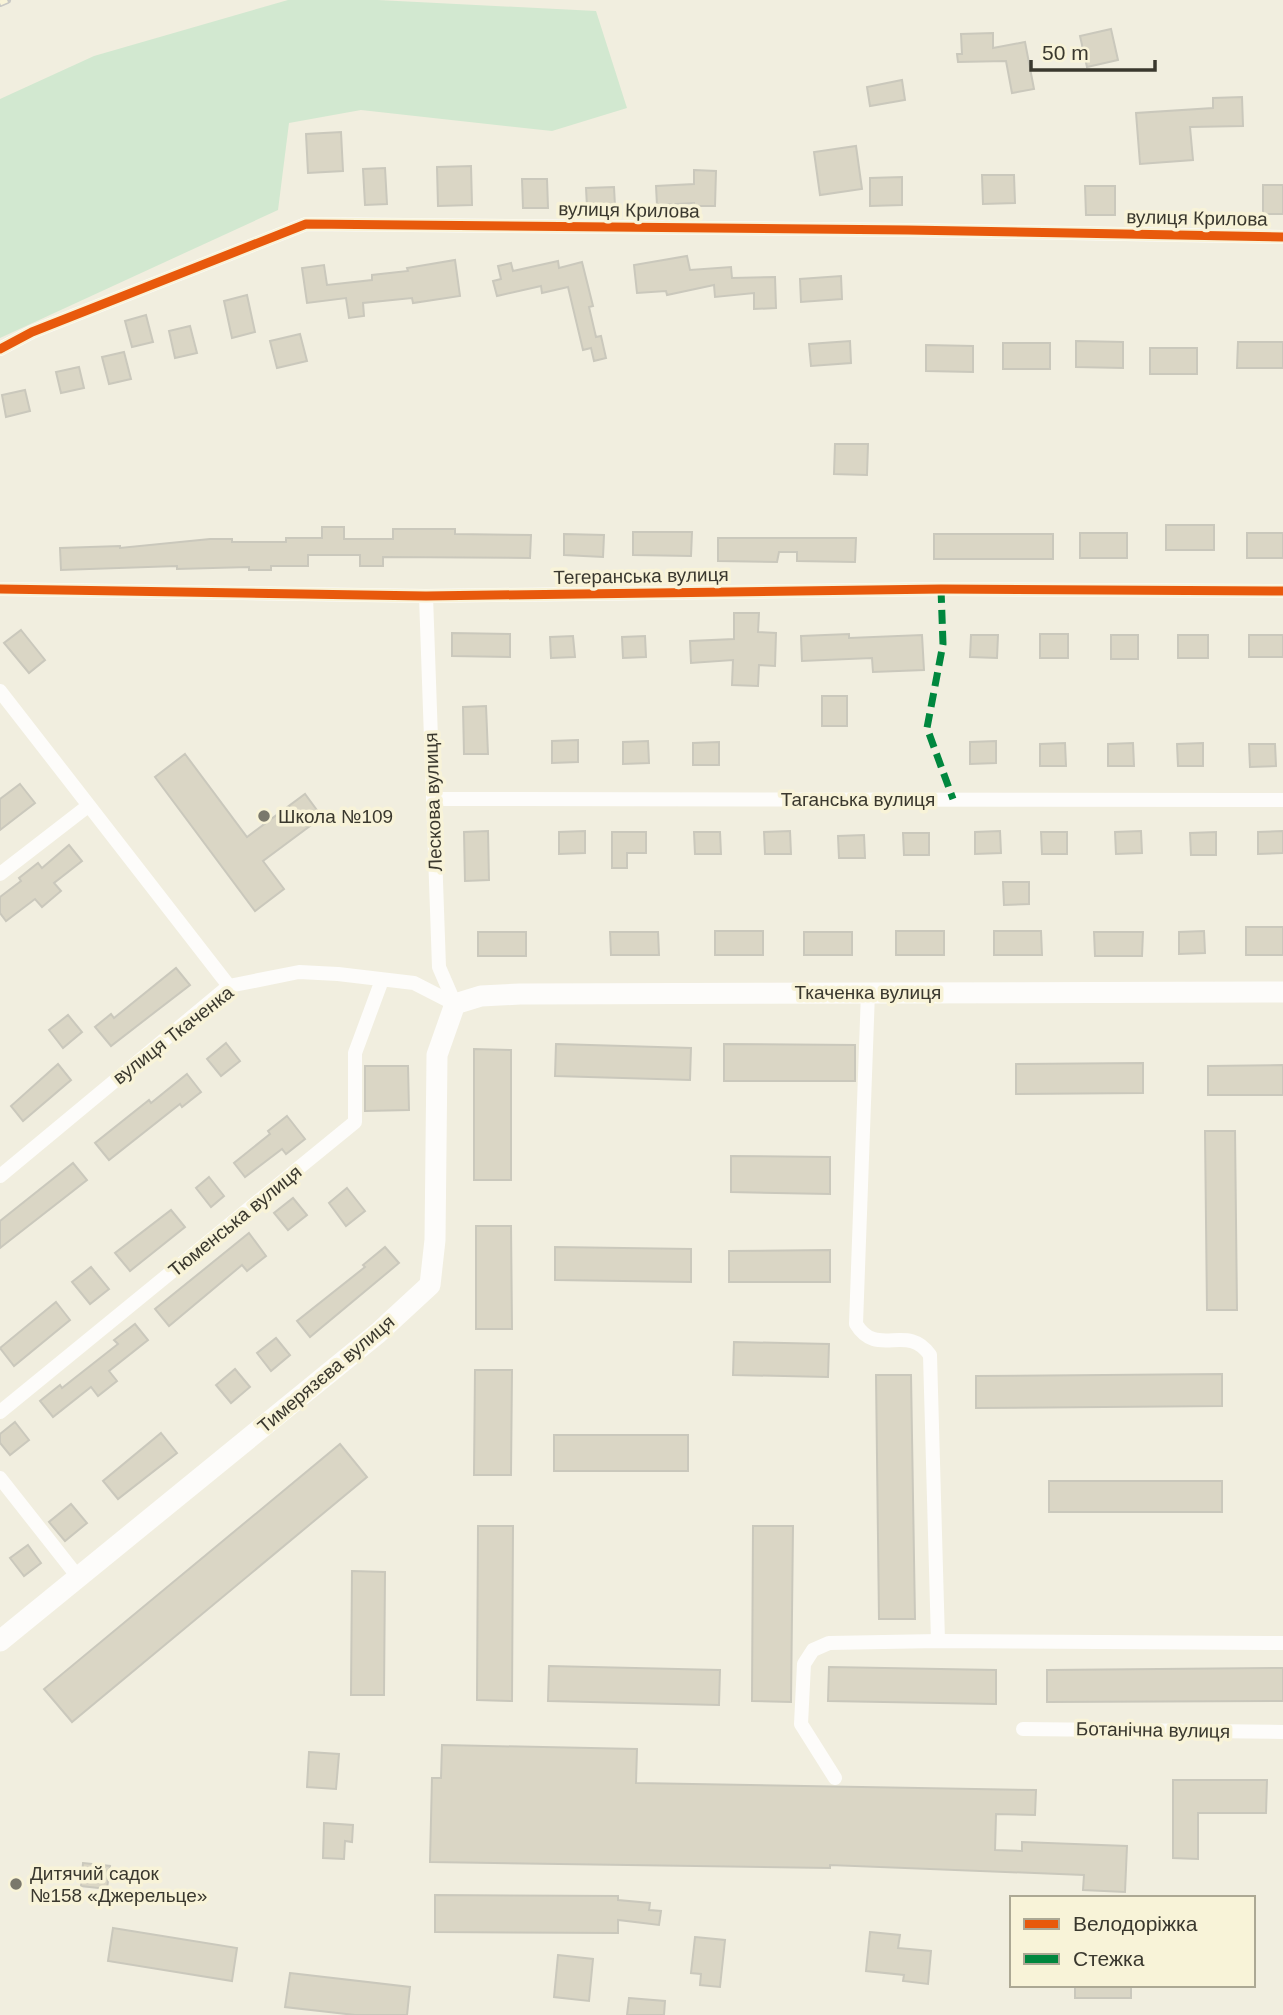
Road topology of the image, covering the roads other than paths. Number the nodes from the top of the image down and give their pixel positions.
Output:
1 (1283, 237) edge
2 (0, 349) edge
3 (0, 589) edge
4 (1283, 591) edge
5 (426, 596) junction
6 (0, 691) edge
7 (433, 799) junction
8 (1283, 800) edge
9 (88, 806) junction
10 (0, 874) edge
11 (382, 980) junction
12 (229, 986) junction
13 (868, 992) junction
14 (1283, 992) edge
15 (455, 1004) junction
16 (0, 1176) edge
17 (0, 1412) edge
18 (0, 1478) edge
19 (78, 1577) junction
20 (0, 1641) edge
21 (939, 1641) junction
22 (1283, 1643) edge
23 (1023, 1729) dead end
24 (1283, 1732) edge
25 (835, 1778) dead end

1 - 2 street, вулиця Крилова
3 - 5 street, Тегеранська вулиця
4 - 5 street, Тегеранська вулиця
5 - 7 street, Лескова вулиця
6 - 9 street
7 - 8 street, Таганська вулиця
7 - 15 street, Лескова вулиця
9 - 10 street
9 - 12 street
11 - 12 street, вулиця Ткаченка
11 - 15 street, вулиця Ткаченка
11 - 17 street, Тюменська вулиця
12 - 16 street, вулиця Ткаченка
13 - 14 street, Ткаченка вулиця
13 - 15 street, Ткаченка вулиця
13 - 21 street
15 - 19 street, Тимерязєва вулиця
18 - 19 street
19 - 20 street, Тимерязєва вулиця
21 - 22 street
21 - 25 street
23 - 24 street, Ботанічна вулиця

